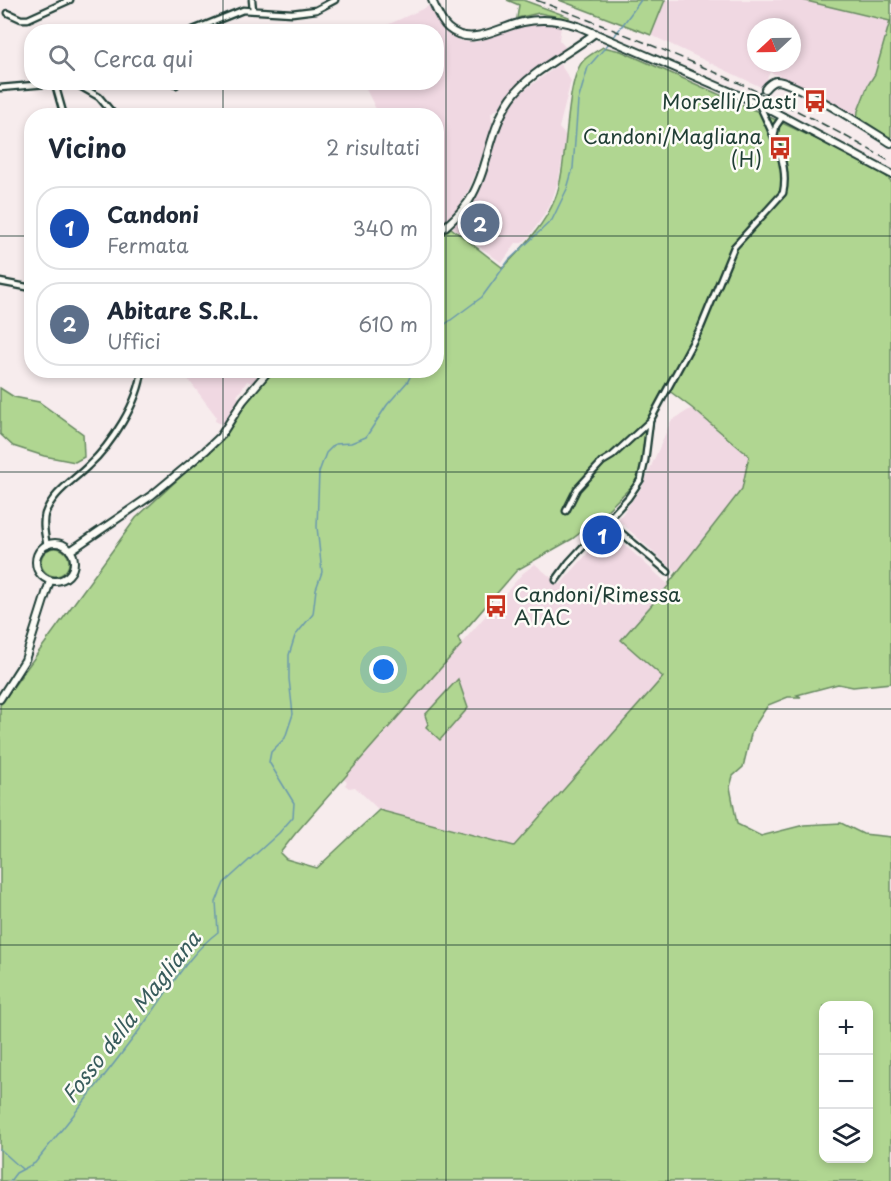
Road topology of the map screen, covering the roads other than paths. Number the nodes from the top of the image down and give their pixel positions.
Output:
1 (70, 0) edge
2 (252, 0) edge
3 (334, 0) edge
4 (432, 0) edge
5 (253, 10) junction
6 (8, 13) dead end
7 (207, 24) edge
8 (595, 33) junction
9 (24, 86) edge
10 (0, 88) edge
11 (57, 90) edge
12 (87, 90) edge
13 (759, 104) junction
14 (62, 108) edge
15 (108, 108) edge
16 (783, 116) junction
17 (774, 138) junction
18 (891, 143) edge
19 (891, 174) edge
20 (444, 227) edge
21 (0, 282) edge
22 (24, 286) edge
23 (140, 378) edge
24 (262, 378) edge
25 (650, 421) junction
26 (566, 511) dead end
27 (606, 520) junction
28 (47, 546) junction
29 (70, 551) junction
30 (668, 572) dead end
31 (50, 580) junction
32 (556, 580) dead end
33 (0, 699) edge

1 - 6 street
2 - 5 street
3 - 5 street
4 - 8 street
5 - 7 street
8 - 13 street
8 - 20 street
9 - 10 street
11 - 14 street
12 - 15 street
13 - 16 street
13 - 17 street
13 - 18 street
16 - 17 street
16 - 19 street
17 - 25 street
21 - 22 street
23 - 28 street
24 - 29 street
25 - 26 street
25 - 27 street
27 - 30 street
27 - 32 street
28 - 29 street
28 - 31 street
29 - 31 street
31 - 33 street

